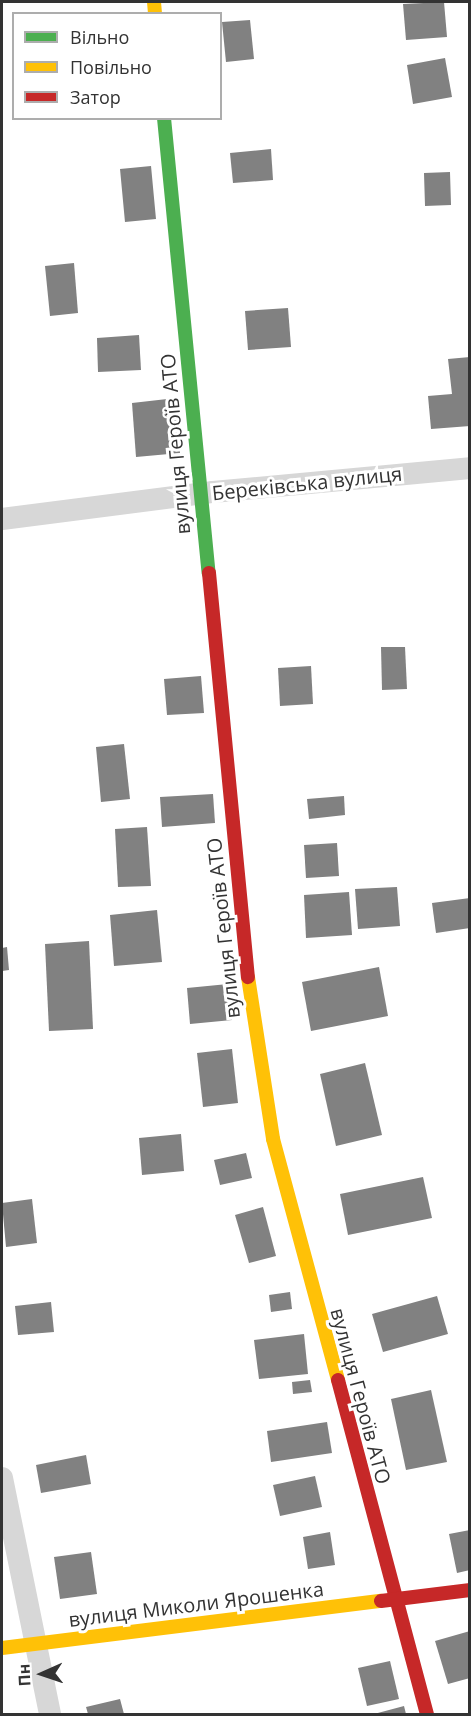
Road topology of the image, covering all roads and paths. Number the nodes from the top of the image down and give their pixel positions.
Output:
1 (164, 120) edge
2 (470, 468) edge
3 (199, 494) junction
4 (2, 519) edge
5 (2, 1478) edge
6 (470, 1590) edge
7 (394, 1598) junction
8 (33, 1644) junction
9 (2, 1648) edge
10 (50, 1714) edge
11 (427, 1714) edge

1 - 3 street, вулиця Героїв АТО
2 - 3 street, Береківська вулиця
3 - 4 street, Береківська вулиця
3 - 7 street, вулиця Героїв АТО
5 - 8 street
6 - 7 street, вулиця Миколи Ярошенка
7 - 8 street, вулиця Миколи Ярошенка
7 - 11 street, вулиця Героїв АТО
8 - 9 street, вулиця Миколи Ярошенка
8 - 10 street

